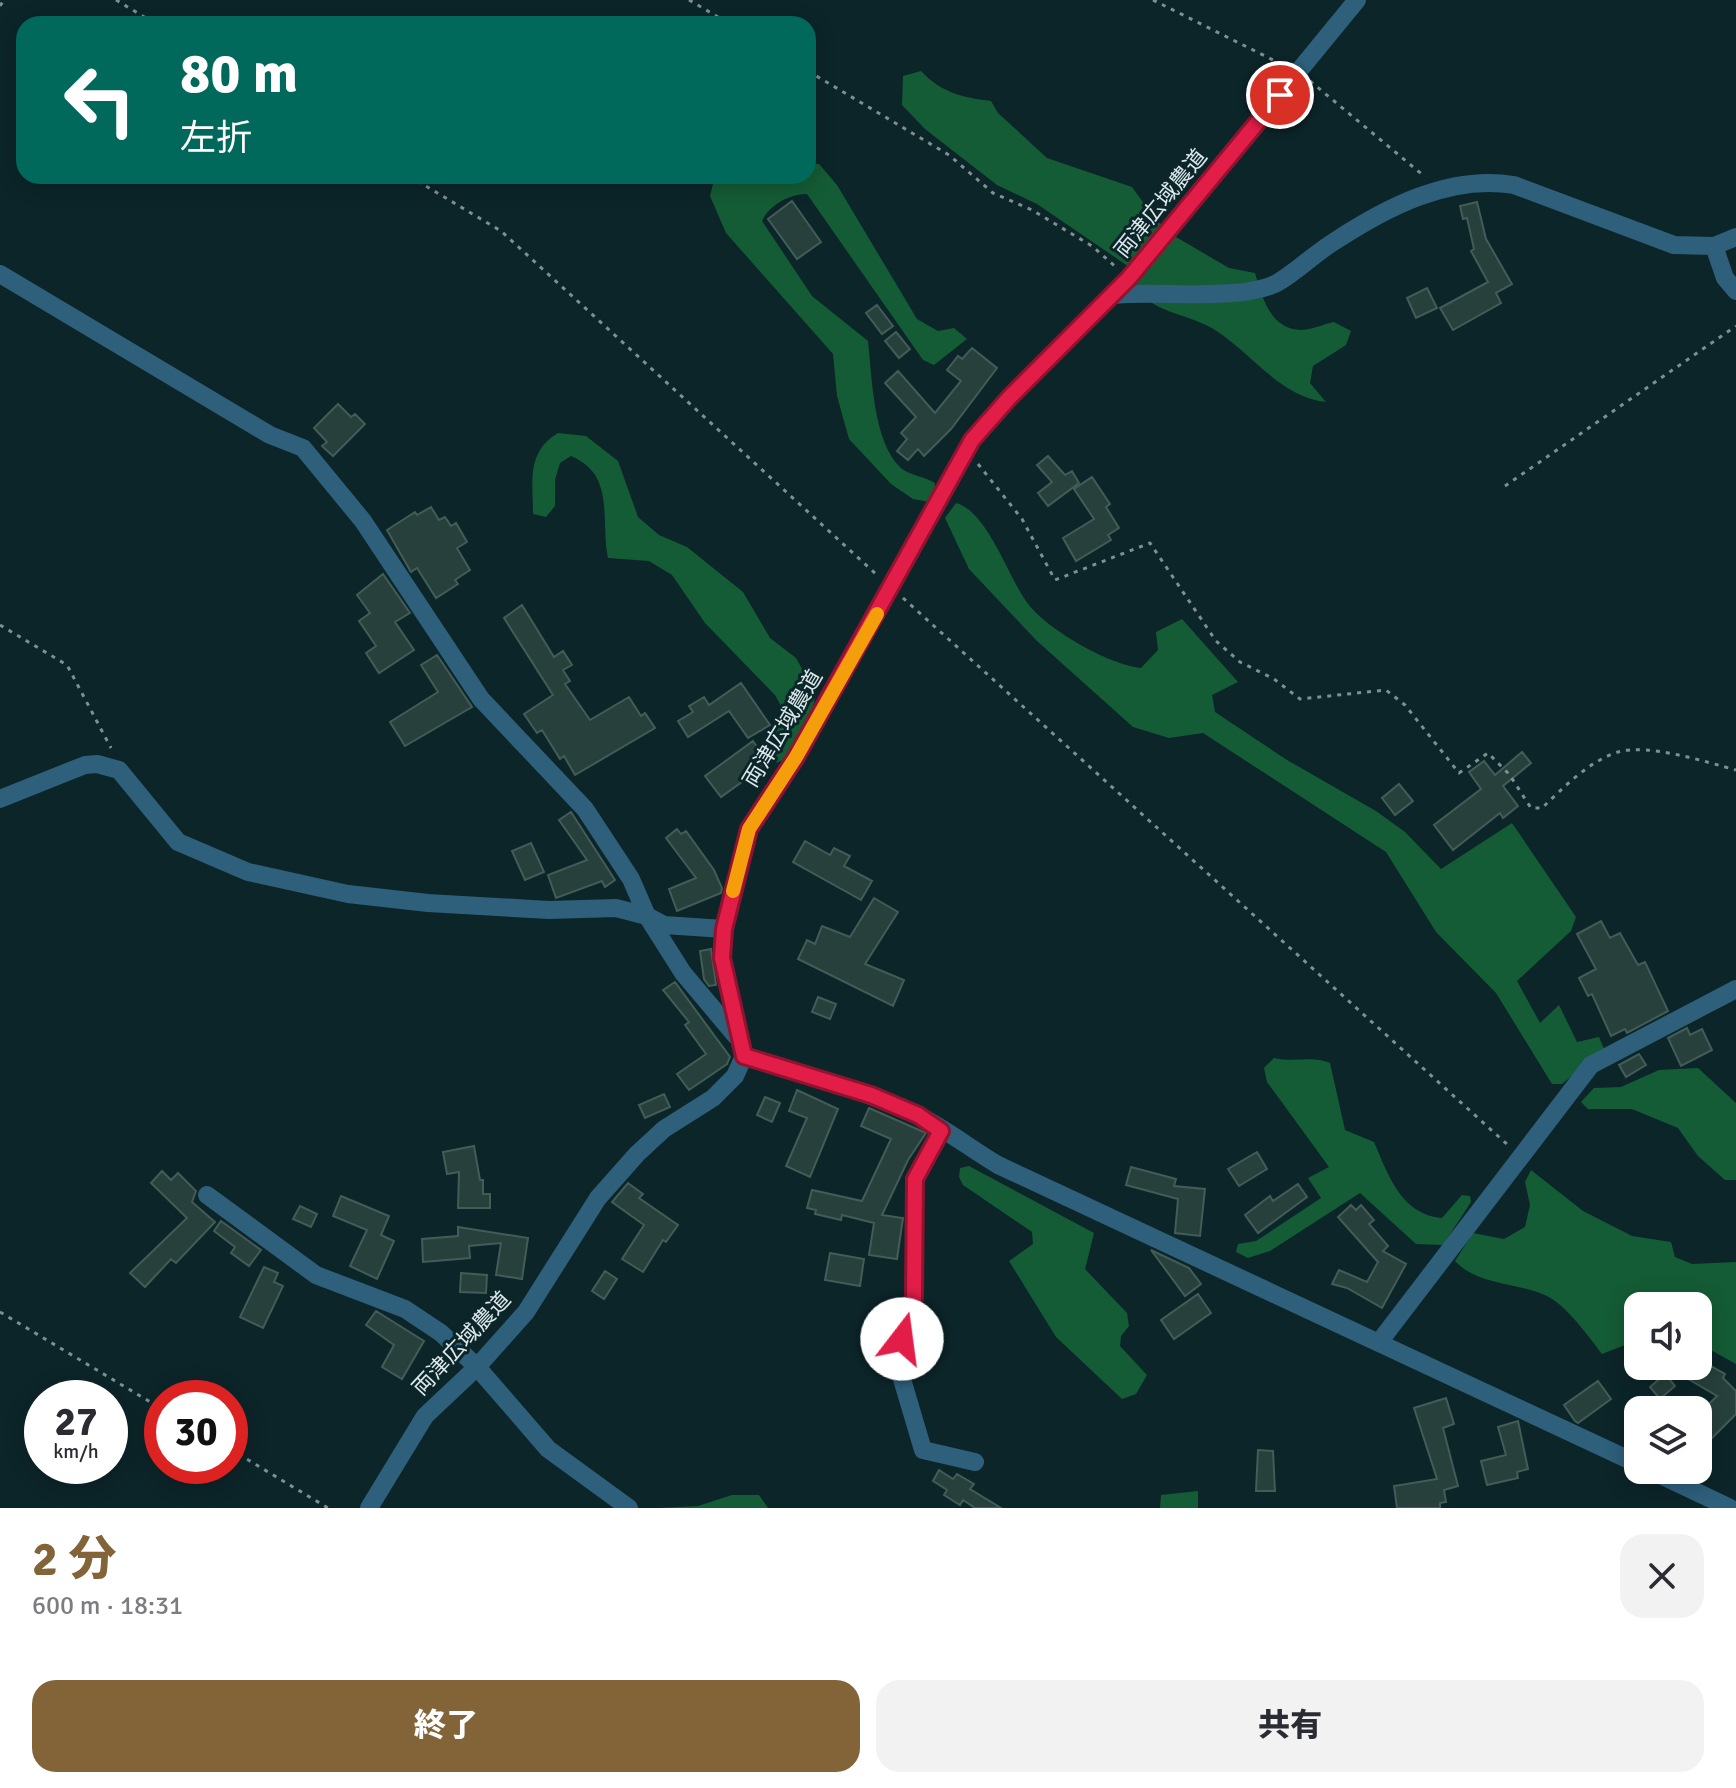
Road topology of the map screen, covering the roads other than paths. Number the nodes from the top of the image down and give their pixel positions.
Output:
1 (1357, 0) edge
2 (1736, 237) edge
3 (1714, 246) junction
4 (0, 274) edge
5 (1736, 291) edge
6 (1113, 295) junction
7 (0, 799) edge
8 (647, 916) junction
9 (724, 929) junction
10 (1736, 989) edge
11 (741, 1047) junction
12 (941, 1131) junction
13 (207, 1195) dead end
14 (1380, 1341) junction
15 (477, 1367) junction
16 (1624, 1457) edge
17 (975, 1462) dead end
18 (1679, 1484) edge
19 (369, 1508) edge
20 (629, 1508) edge
21 (1730, 1508) edge

1 - 6 street, 両津広域農道
2 - 3 street
3 - 5 street
3 - 6 street
4 - 8 street
6 - 9 street, 両津広域農道
7 - 8 street
8 - 9 street
8 - 11 street
9 - 11 street, 両津広域農道
10 - 14 street
11 - 12 street
11 - 15 street, 両津広域農道
12 - 14 street
12 - 17 street
13 - 15 street
14 - 16 street
15 - 19 street, 両津広域農道
15 - 20 street
18 - 21 street

